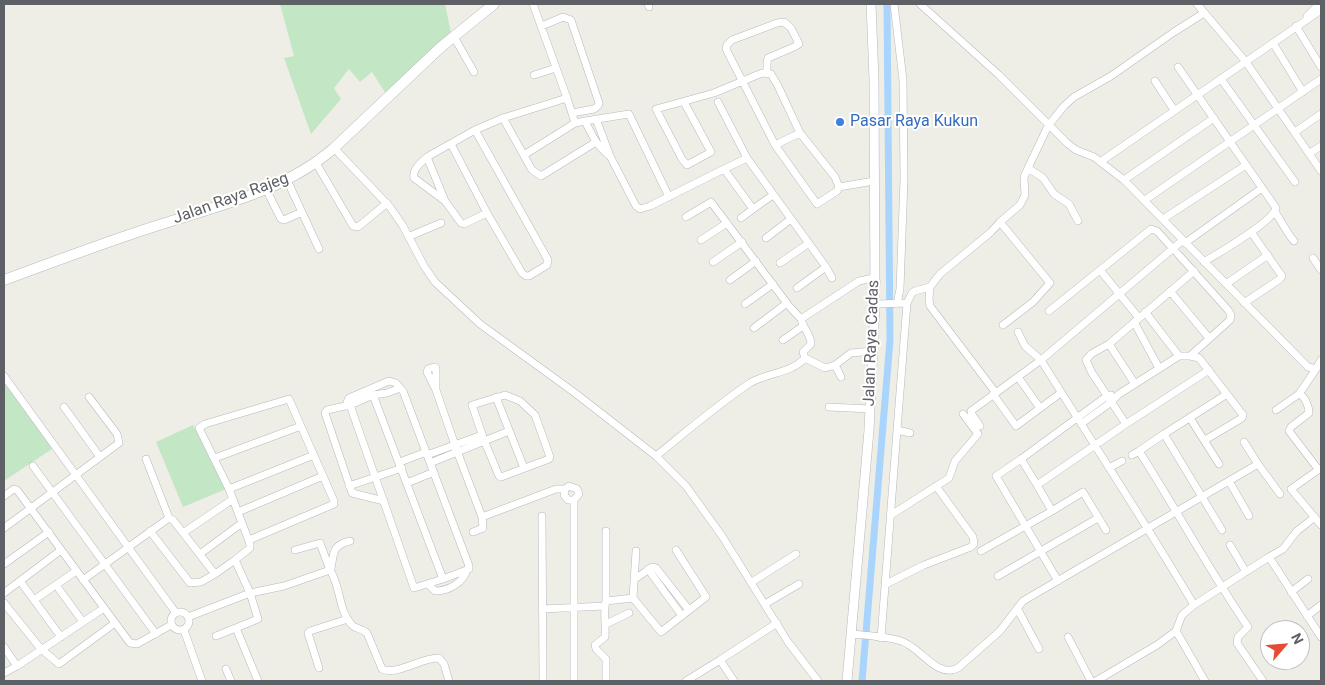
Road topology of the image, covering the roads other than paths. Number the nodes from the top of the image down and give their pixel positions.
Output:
1 (494, 4) edge
2 (534, 4) edge
3 (871, 4) edge
4 (894, 4) edge
5 (920, 4) edge
6 (1197, 4) edge
7 (1320, 9) edge
8 (1204, 13) junction
9 (1298, 25) junction
10 (542, 26) junction
11 (454, 37) junction
12 (1273, 43) junction
13 (1246, 62) junction
14 (1178, 67) dead end
15 (1321, 67) edge
16 (556, 68) junction
17 (474, 72) dead end
18 (767, 72) junction
19 (534, 75) dead end
20 (1221, 79) junction
21 (1321, 79) edge
22 (742, 81) junction
23 (1154, 81) dead end
24 (1303, 92) junction
25 (1198, 94) junction
26 (567, 98) junction
27 (684, 102) junction
28 (718, 102) dead end
29 (1278, 109) junction
30 (1174, 110) junction
31 (572, 113) junction
32 (1321, 114) edge
33 (503, 118) junction
34 (1214, 118) junction
35 (596, 119) junction
36 (585, 121) junction
37 (574, 123) junction
38 (1254, 125) junction
39 (1048, 126) junction
40 (475, 130) junction
41 (1295, 132) junction
42 (800, 133) junction
43 (1230, 141) junction
44 (596, 142) junction
45 (451, 144) junction
46 (774, 145) junction
47 (1321, 146) edge
48 (334, 148) junction
49 (1310, 153) junction
50 (524, 155) junction
51 (610, 156) junction
52 (427, 157) junction
53 (747, 158) junction
54 (1100, 162) junction
55 (316, 164) junction
56 (1246, 165) junction
57 (1028, 168) junction
58 (724, 169) junction
59 (1321, 171) edge
60 (287, 180) junction
61 (874, 180) junction
62 (1124, 180) junction
63 (1295, 182) dead end
64 (839, 187) junction
65 (1262, 188) junction
66 (266, 189) junction
67 (773, 195) junction
68 (669, 197) junction
69 (446, 200) junction
70 (1145, 200) junction
71 (388, 203) junction
72 (753, 209) junction
73 (302, 212) junction
74 (487, 212) junction
75 (1275, 212) junction
76 (686, 217) dead end
77 (741, 218) dead end
78 (791, 219) junction
79 (1163, 219) junction
80 (1078, 221) dead end
81 (1000, 222) junction
82 (727, 223) junction
83 (441, 224) dead end
84 (1251, 232) junction
85 (410, 236) junction
86 (766, 238) dead end
87 (700, 240) dead end
88 (1184, 241) junction
89 (1294, 241) dead end
90 (742, 242) junction
91 (809, 243) junction
92 (319, 248) dead end
93 (1175, 252) junction
94 (1268, 255) junction
95 (1313, 258) dead end
96 (756, 261) junction
97 (713, 262) dead end
98 (1204, 262) junction
99 (780, 263) dead end
100 (826, 267) junction
101 (1100, 270) junction
102 (1321, 270) edge
103 (1194, 271) junction
104 (832, 278) dead end
105 (874, 278) junction
106 (4, 280) edge
107 (730, 280) dead end
108 (773, 284) junction
109 (1226, 284) junction
110 (930, 287) junction
111 (797, 288) dead end
112 (1170, 292) junction
113 (1120, 293) junction
114 (1244, 303) junction
115 (745, 304) dead end
116 (787, 304) junction
117 (888, 304) junction
118 (907, 304) junction
119 (1049, 311) dead end
120 (1145, 312) junction
121 (1136, 320) junction
122 (802, 322) junction
123 (1003, 325) dead end
124 (754, 328) dead end
125 (1018, 332) dead end
126 (874, 334) junction
127 (1209, 338) junction
128 (783, 340) dead end
129 (1109, 344) junction
130 (873, 351) junction
131 (1179, 356) junction
132 (1190, 356) junction
133 (805, 358) junction
134 (1041, 360) junction
135 (1321, 360) edge
136 (835, 365) junction
137 (1159, 368) junction
138 (1316, 369) junction
139 (1209, 370) junction
140 (4, 376) edge
141 (841, 377) dead end
142 (1018, 377) junction
143 (1135, 384) junction
144 (400, 388) junction
145 (436, 390) dead end
146 (994, 394) junction
147 (1227, 394) junction
148 (1299, 394) junction
149 (373, 395) junction
150 (1058, 396) dead end
151 (89, 397) dead end
152 (496, 397) junction
153 (1108, 399) junction
154 (349, 405) junction
155 (64, 407) dead end
156 (829, 408) dead end
157 (1040, 408) junction
158 (870, 409) junction
159 (1276, 410) dead end
160 (963, 414) dead end
161 (1190, 418) junction
162 (1079, 421) junction
163 (1126, 424) junction
164 (301, 426) junction
165 (980, 426) dead end
166 (897, 430) junction
167 (509, 431) junction
168 (910, 433) dead end
169 (1164, 434) junction
170 (483, 438) junction
171 (1205, 440) junction
172 (1244, 442) dead end
173 (1095, 445) junction
174 (456, 448) junction
175 (1139, 451) junction
176 (427, 454) junction
177 (1132, 455) dead end
178 (314, 456) junction
179 (656, 456) junction
180 (100, 457) junction
181 (146, 458) dead end
182 (214, 458) junction
183 (1021, 459) junction
184 (1122, 461) dead end
185 (430, 463) junction
186 (1219, 464) dead end
187 (1258, 464) junction
188 (401, 465) junction
189 (33, 466) dead end
190 (524, 468) junction
191 (1109, 468) junction
192 (1320, 469) edge
193 (434, 472) junction
194 (77, 474) junction
195 (323, 476) junction
196 (376, 476) junction
197 (1229, 482) junction
198 (407, 483) junction
199 (1037, 484) junction
200 (349, 486) junction
201 (936, 486) junction
202 (229, 490) junction
203 (565, 490) junction
204 (53, 492) junction
205 (1280, 494) dead end
206 (4, 496) edge
207 (1203, 497) junction
208 (233, 499) junction
209 (574, 500) junction
210 (384, 501) junction
211 (32, 508) junction
212 (1052, 511) junction
213 (1177, 511) junction
214 (238, 512) junction
215 (891, 515) junction
216 (542, 516) dead end
217 (1249, 516) dead end
218 (1315, 517) junction
219 (169, 518) junction
220 (482, 518) junction
221 (1098, 518) junction
222 (242, 523) junction
223 (1321, 525) edge
224 (1025, 526) junction
225 (4, 528) edge
226 (1149, 528) junction
227 (1106, 530) dead end
228 (1222, 530) dead end
229 (150, 531) junction
230 (606, 531) dead end
231 (49, 532) junction
232 (473, 532) dead end
233 (183, 533) junction
234 (249, 540) junction
235 (350, 541) dead end
236 (1230, 545) dead end
237 (129, 547) junction
238 (61, 550) junction
239 (295, 550) dead end
240 (676, 550) dead end
241 (636, 551) dead end
242 (981, 551) dead end
243 (1041, 552) junction
244 (200, 554) junction
245 (796, 554) dead end
246 (1269, 558) junction
247 (235, 560) junction
248 (4, 564) edge
249 (105, 564) junction
250 (76, 570) junction
251 (330, 570) junction
252 (467, 570) junction
253 (648, 570) junction
254 (1246, 572) junction
255 (215, 574) junction
256 (998, 576) dead end
257 (444, 579) junction
258 (635, 579) junction
259 (1308, 579) dead end
260 (83, 580) junction
261 (20, 581) junction
262 (1058, 581) junction
263 (752, 582) junction
264 (56, 584) junction
265 (428, 584) junction
266 (799, 584) dead end
267 (886, 584) junction
268 (1221, 587) junction
269 (1291, 592) junction
270 (4, 593) edge
271 (250, 593) junction
272 (633, 598) junction
273 (34, 600) junction
274 (4, 603) edge
275 (606, 604) junction
276 (765, 604) junction
277 (1194, 604) junction
278 (1321, 605) edge
279 (104, 608) junction
280 (574, 608) junction
281 (1017, 608) junction
282 (542, 609) junction
283 (689, 610) junction
284 (176, 613) junction
285 (629, 613) dead end
286 (188, 616) junction
287 (682, 616) junction
288 (1306, 616) junction
289 (348, 619) junction
290 (83, 622) junction
291 (777, 623) junction
292 (115, 624) junction
293 (606, 624) junction
294 (172, 625) junction
295 (236, 628) junction
296 (184, 630) junction
297 (1176, 631) junction
298 (156, 634) junction
299 (855, 634) junction
300 (216, 636) dead end
301 (61, 637) junction
302 (1068, 637) dead end
303 (1321, 637) edge
304 (878, 638) junction
305 (4, 647) edge
306 (41, 649) junction
307 (1039, 649) dead end
308 (720, 660) junction
309 (17, 666) junction
310 (319, 668) dead end
311 (226, 669) dead end
312 (4, 673) edge
313 (202, 681) edge
314 (231, 681) edge
315 (258, 681) edge
316 (448, 681) edge
317 (543, 681) edge
318 (574, 681) edge
319 (606, 681) edge
320 (686, 681) edge
321 (734, 681) edge
322 (818, 681) edge
323 (847, 681) edge
324 (1091, 681) edge
325 (1096, 681) edge
326 (1205, 681) edge
327 (1263, 681) edge

1 - 11 main road, Jalan Raya Rajeg
2 - 10 street
3 - 61 street, Jalan Raya Cadas
4 - 117 street
5 - 39 street
6 - 8 street
7 - 9 street
8 - 13 street
8 - 39 street
9 - 12 street
9 - 15 street
10 - 16 street
10 - 31 street
11 - 17 street
11 - 48 main road, Jalan Raya Rajeg
12 - 13 street
12 - 24 street
13 - 20 street
13 - 29 street
14 - 25 street
16 - 19 street
16 - 26 street
18 - 22 street
18 - 22 street
18 - 42 street
20 - 25 street
20 - 38 street
21 - 24 street
22 - 27 street
22 - 46 street
23 - 30 street
24 - 29 street
25 - 30 street
25 - 34 street
26 - 31 street
26 - 33 street
27 - 27 street
28 - 53 street
29 - 38 street
29 - 41 street
30 - 54 street
31 - 37 street
32 - 41 street
33 - 40 street
33 - 50 street
34 - 43 street
34 - 62 street
35 - 36 street
35 - 51 street
35 - 68 street
36 - 37 street
36 - 44 street
37 - 50 street
38 - 43 street
38 - 63 street
39 - 54 street
39 - 57 street
40 - 45 street
40 - 74 street
41 - 49 street
42 - 46 street
42 - 64 street
43 - 56 street
43 - 70 street
44 - 50 street
44 - 51 street
45 - 52 street
45 - 74 street
46 - 64 street
47 - 49 street
48 - 55 main road, Jalan Raya Rajeg
48 - 71 street
49 - 59 street
51 - 68 street
52 - 69 street
52 - 69 street
53 - 58 street
53 - 67 street
54 - 62 street
55 - 60 main road, Jalan Raya Rajeg
55 - 71 street
56 - 65 street
56 - 79 street
57 - 80 street
57 - 81 street
58 - 68 street
58 - 72 street
60 - 66 main road, Jalan Raya Rajeg
60 - 73 street
61 - 64 street
61 - 105 street, Jalan Raya Cadas
62 - 70 street
65 - 75 street
65 - 88 street
66 - 73 street
66 - 106 main road, Jalan Raya Rajeg
67 - 72 street
67 - 78 street
69 - 74 street
70 - 79 street
71 - 85 street
72 - 77 street
73 - 92 street
75 - 84 street
75 - 89 street
76 - 82 street
78 - 86 street
78 - 91 street
79 - 88 street
81 - 110 street
81 - 123 street
82 - 87 street
82 - 90 street
83 - 85 street
84 - 94 street
84 - 98 street
85 - 179 street
88 - 93 street
88 - 98 street
90 - 96 street
90 - 97 street
91 - 99 street
91 - 100 street
93 - 101 street
93 - 103 street
93 - 113 street
94 - 109 street
94 - 114 street
95 - 102 street
96 - 107 street
96 - 108 street
98 - 109 street
100 - 104 street
100 - 111 street
101 - 113 street
101 - 119 street
103 - 112 street
103 - 127 street
105 - 117 street
105 - 122 street
105 - 126 street, Jalan Raya Cadas
108 - 115 street
108 - 116 street
109 - 114 street
110 - 118 street
110 - 146 street
112 - 120 street
112 - 127 street
113 - 121 street
113 - 134 street
114 - 138 street
116 - 122 street
116 - 124 street
117 - 118 street
117 - 126 street
118 - 166 street
120 - 121 street
120 - 131 street
121 - 129 street
121 - 137 street
122 - 128 street
122 - 133 street
125 - 134 street
126 - 130 street, Jalan Raya Cadas
127 - 132 street
129 - 143 street
129 - 153 street
130 - 136 street
130 - 158 street, Jalan Raya Cadas
131 - 132 street
131 - 137 street
132 - 139 street
133 - 136 street
133 - 179 street
134 - 142 street
134 - 162 street
135 - 138 street
136 - 141 street
137 - 143 street
138 - 148 street
139 - 147 street
139 - 163 street
140 - 194 street
142 - 146 street
142 - 157 street
143 - 153 street
144 - 149 street
144 - 154 street
144 - 176 street
145 - 174 street
146 - 157 street
146 - 165 street
147 - 161 street
147 - 171 street
148 - 159 street
148 - 192 street
149 - 154 street
149 - 188 street
150 - 157 street
151 - 180 street
152 - 167 street
152 - 170 street
152 - 190 street
153 - 162 street
153 - 163 street
154 - 196 street
154 - 200 street
155 - 180 street
156 - 158 street
158 - 299 street, Jalan Raya Cadas
160 - 201 street
161 - 169 street
161 - 171 street
162 - 173 street
162 - 183 street
163 - 173 street
164 - 178 street
164 - 182 street
164 - 182 street
166 - 168 street
166 - 215 street
167 - 170 street
167 - 190 street
169 - 175 street
169 - 207 street
170 - 174 street
170 - 190 street
171 - 186 street
172 - 187 street
173 - 191 street
173 - 199 street
174 - 176 street
174 - 185 street
174 - 220 street
175 - 177 street
175 - 213 street
176 - 185 street
176 - 188 street
178 - 195 street
178 - 202 street
179 - 263 street
180 - 194 street
181 - 219 street
182 - 202 street
183 - 199 street
183 - 224 street
184 - 191 street
185 - 193 street
187 - 197 street
187 - 205 street
188 - 196 street
188 - 198 street
189 - 204 street
191 - 226 street
192 - 218 street
193 - 198 street
193 - 252 street
194 - 204 street
194 - 237 street
195 - 214 street
195 - 234 street
196 - 200 street
196 - 210 street
197 - 207 street
197 - 217 street
198 - 257 street
199 - 212 street
200 - 210 street
201 - 215 street
201 - 267 street
202 - 208 street
203 - 209 street
203 - 209 street
203 - 220 street
204 - 211 street
204 - 249 street
206 - 211 street
207 - 213 street
207 - 228 street
208 - 214 street
208 - 233 street
209 - 280 street
210 - 265 street
211 - 225 street
211 - 231 street
212 - 221 street
212 - 224 street
213 - 226 street
213 - 268 street
214 - 222 street
215 - 267 street
216 - 282 street
218 - 223 street
218 - 246 street
219 - 229 street
219 - 233 street
220 - 232 street
221 - 227 street
221 - 243 street
222 - 234 street
222 - 244 street
224 - 242 street
224 - 243 street
226 - 262 street
226 - 277 street
229 - 237 street
229 - 255 street
230 - 275 street
231 - 238 street
231 - 248 street
233 - 244 street
234 - 247 street
235 - 251 street
236 - 254 street
237 - 249 street
237 - 284 street
238 - 250 street
238 - 261 street
239 - 251 street
240 - 283 street
241 - 258 street
243 - 256 street
243 - 262 street
244 - 255 street
245 - 263 street
246 - 254 street
246 - 269 street
247 - 255 street
247 - 271 street
249 - 260 street
249 - 298 street
250 - 260 street
250 - 264 street
251 - 271 street
251 - 289 street
252 - 257 street
252 - 265 street
253 - 258 street
253 - 283 street
253 - 287 street
254 - 268 street
257 - 265 street
258 - 272 street
259 - 269 street
260 - 279 street
261 - 270 street
261 - 273 street
262 - 281 street
263 - 276 street
264 - 273 street
264 - 290 street
266 - 276 street
267 - 304 street
268 - 277 street
268 - 327 street
269 - 288 street
271 - 286 street
271 - 295 street
272 - 275 street
272 - 287 street
273 - 301 street
274 - 306 street
275 - 280 street
275 - 293 street
276 - 291 street
277 - 297 street
278 - 288 street
279 - 290 street
279 - 292 street
280 - 282 street
280 - 318 street
281 - 304 street
281 - 307 street
282 - 317 street
283 - 287 street
284 - 286 street
284 - 294 street
285 - 293 street
286 - 296 street
288 - 303 street
289 - 310 street
289 - 316 street
290 - 301 street
291 - 308 street
291 - 322 street
292 - 298 street
292 - 306 street
293 - 319 street
294 - 296 street
294 - 298 street
295 - 300 street
295 - 315 street
296 - 313 street
297 - 325 street
297 - 326 street
299 - 304 street
299 - 323 street, Jalan Raya Cadas
301 - 306 street
302 - 324 street
305 - 309 street
306 - 309 street
308 - 320 street
308 - 321 street
309 - 312 street
311 - 314 street

